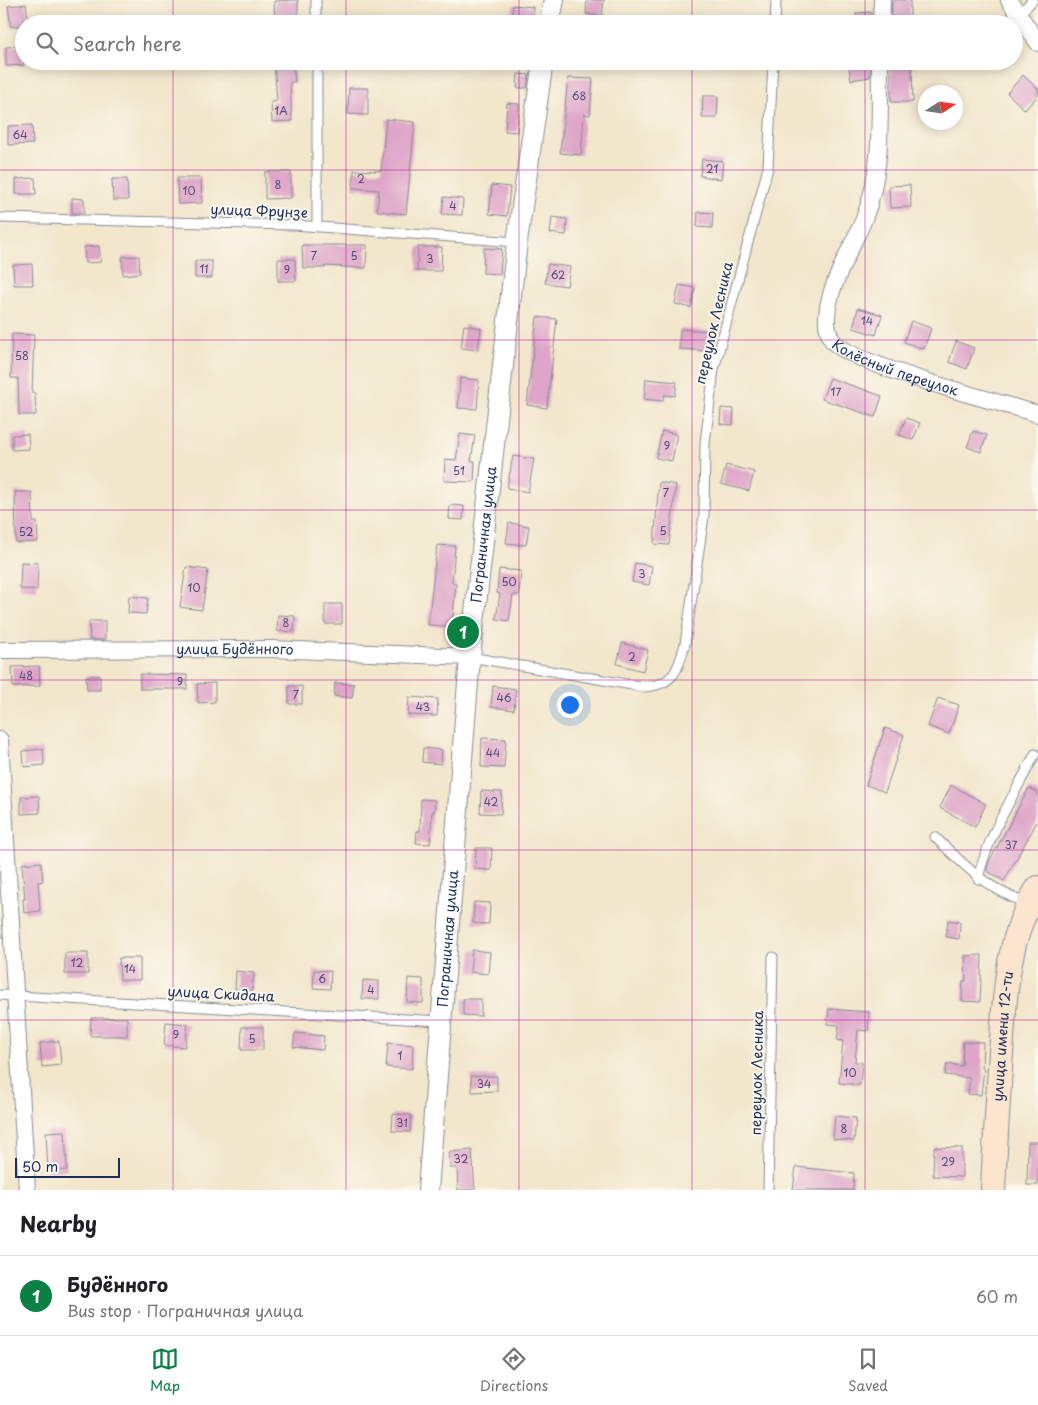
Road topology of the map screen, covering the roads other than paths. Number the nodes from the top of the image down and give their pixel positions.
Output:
1 (316, 0) edge
2 (554, 0) edge
3 (776, 0) edge
4 (882, 0) edge
5 (1009, 0) edge
6 (1033, 0) edge
7 (1018, 14) joint
8 (316, 15) edge
9 (551, 15) edge
10 (775, 15) edge
11 (881, 15) edge
12 (1023, 21) edge
13 (1038, 43) edge
14 (317, 70) edge
15 (542, 70) edge
16 (773, 70) edge
17 (880, 70) edge
18 (0, 218) edge
19 (318, 227) junction
20 (517, 242) junction
21 (1038, 414) edge
22 (0, 650) edge
23 (470, 657) junction
24 (0, 740) edge
25 (1035, 754) dead end
26 (935, 837) dead end
27 (978, 879) junction
28 (1033, 896) edge
29 (773, 957) dead end
30 (8, 995) edge
31 (440, 1021) junction
32 (27, 1190) edge
33 (428, 1190) edge
34 (768, 1190) edge
35 (993, 1190) edge

1 - 8 lane
2 - 9 street
3 - 10 lane
4 - 11 street
5 - 7 street
6 - 7 lane
12 - 13 street
14 - 19 lane
15 - 20 street, Пограничная улица
16 - 23 lane, переулок Лесника
17 - 21 street, Колёсный переулок
18 - 19 lane, улица Фрунзе
19 - 20 lane, улица Фрунзе
20 - 23 street, Пограничная улица
22 - 23 street, улица Будённого
23 - 31 street, Пограничная улица
24 - 30 street
25 - 27 lane
26 - 27 lane
27 - 28 lane
28 - 35 main road, улица имени 12-ти
29 - 34 lane, переулок Лесника
30 - 31 lane, улица Скидана
30 - 32 street
31 - 33 street, Пограничная улица

